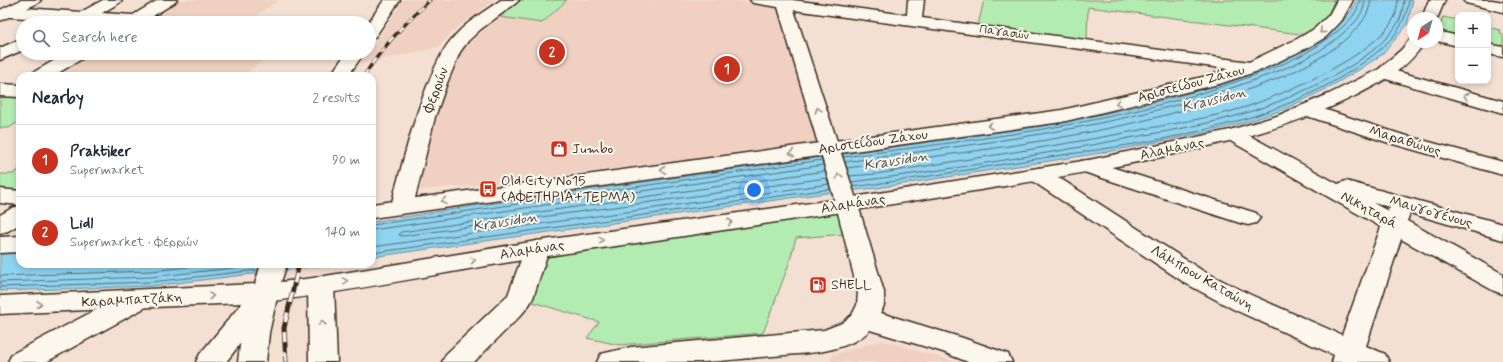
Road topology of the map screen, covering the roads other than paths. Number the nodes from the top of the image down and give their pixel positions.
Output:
1 (33, 0) edge
2 (114, 0) edge
3 (169, 0) edge
4 (392, 0) edge
5 (511, 0) edge
6 (916, 0) edge
7 (1345, 0) edge
8 (1437, 0) edge
9 (1471, 0) edge
10 (771, 1) edge
11 (1503, 7) edge
12 (7, 9) edge
13 (1432, 12) edge
14 (58, 16) edge
15 (77, 16) edge
16 (142, 16) edge
17 (914, 21) junction
18 (376, 24) edge
19 (1443, 37) edge
20 (1455, 40) edge
21 (16, 46) edge
22 (1412, 48) edge
23 (1491, 50) edge
24 (1503, 52) edge
25 (0, 55) edge
26 (67, 60) edge
27 (350, 60) edge
28 (1250, 67) junction
29 (47, 72) edge
30 (342, 72) edge
31 (1384, 73) junction
32 (1503, 107) edge
33 (1308, 110) junction
34 (1234, 135) junction
35 (830, 148) junction
36 (1089, 166) junction
37 (1503, 169) edge
38 (1038, 175) junction
39 (0, 196) edge
40 (16, 198) edge
41 (847, 205) junction
42 (402, 206) junction
43 (376, 209) edge
44 (1398, 214) junction
45 (16, 216) edge
46 (1248, 218) dead end
47 (0, 226) edge
48 (1503, 232) edge
49 (16, 244) edge
50 (0, 245) edge
51 (537, 249) junction
52 (269, 279) edge
53 (321, 285) junction
54 (1503, 285) edge
55 (137, 300) junction
56 (0, 305) edge
57 (865, 318) junction
58 (742, 355) edge
59 (216, 356) edge
60 (1348, 357) edge
61 (22, 362) edge
62 (196, 362) edge
63 (252, 362) edge
64 (324, 362) edge
65 (456, 362) edge
66 (611, 362) edge
67 (998, 362) edge
68 (1375, 362) edge

1 - 12 street
2 - 15 street
3 - 16 street
4 - 18 street
5 - 42 street, Φερρών
6 - 17 street
7 -> 28 street, Αριστείδου Ζάχου
8 - 13 street
9 - 11 street
10 - 17 street, Παγασών
35 -> 10 street
12 - 14 street
17 - 28 street, Παγασών
19 - 20 street
21 - 25 street
22 - 31 street, Αλαμάνας
23 - 24 street
26 - 29 street
27 - 30 street
28 -> 35 street, Αριστείδου Ζάχου
32 -> 31 street
31 - 33 street, Αλαμάνας
33 - 34 street, Αλαμάνας
33 - 37 street, Μαραθώνος
34 - 36 street, Αλαμάνας
34 - 44 street, Νικηταρά
41 -> 35 street
35 -> 42 street, Αριστείδου Ζάχου
36 - 38 street, Αλαμάνας
36 - 46 street
38 - 41 street, Αλαμάνας
38 - 60 street, Λάμπρου Κατσώνη
39 - 40 street
51 -> 41 street, Αλαμάνας
41 - 57 street
42 - 43 street, Αριστείδου Ζάχου
44 - 48 street, Μαυγογένους
44 - 54 street, Νικηταρά
44 - 60 street
45 - 47 street
49 - 50 street
53 -> 51 street, Αλαμάνας
51 - 65 street
52 - 53 street, Αλαμάνας
55 -> 52 street, Καραμπατζάκη
52 - 59 street
52 - 63 street
64 -> 53 street
56 -> 55 street, Καραμπατζάκη
55 - 61 street
57 - 58 street
57 - 67 street
58 - 66 street
59 - 62 street
60 - 68 street, Λάμπρου Κατσώνη

